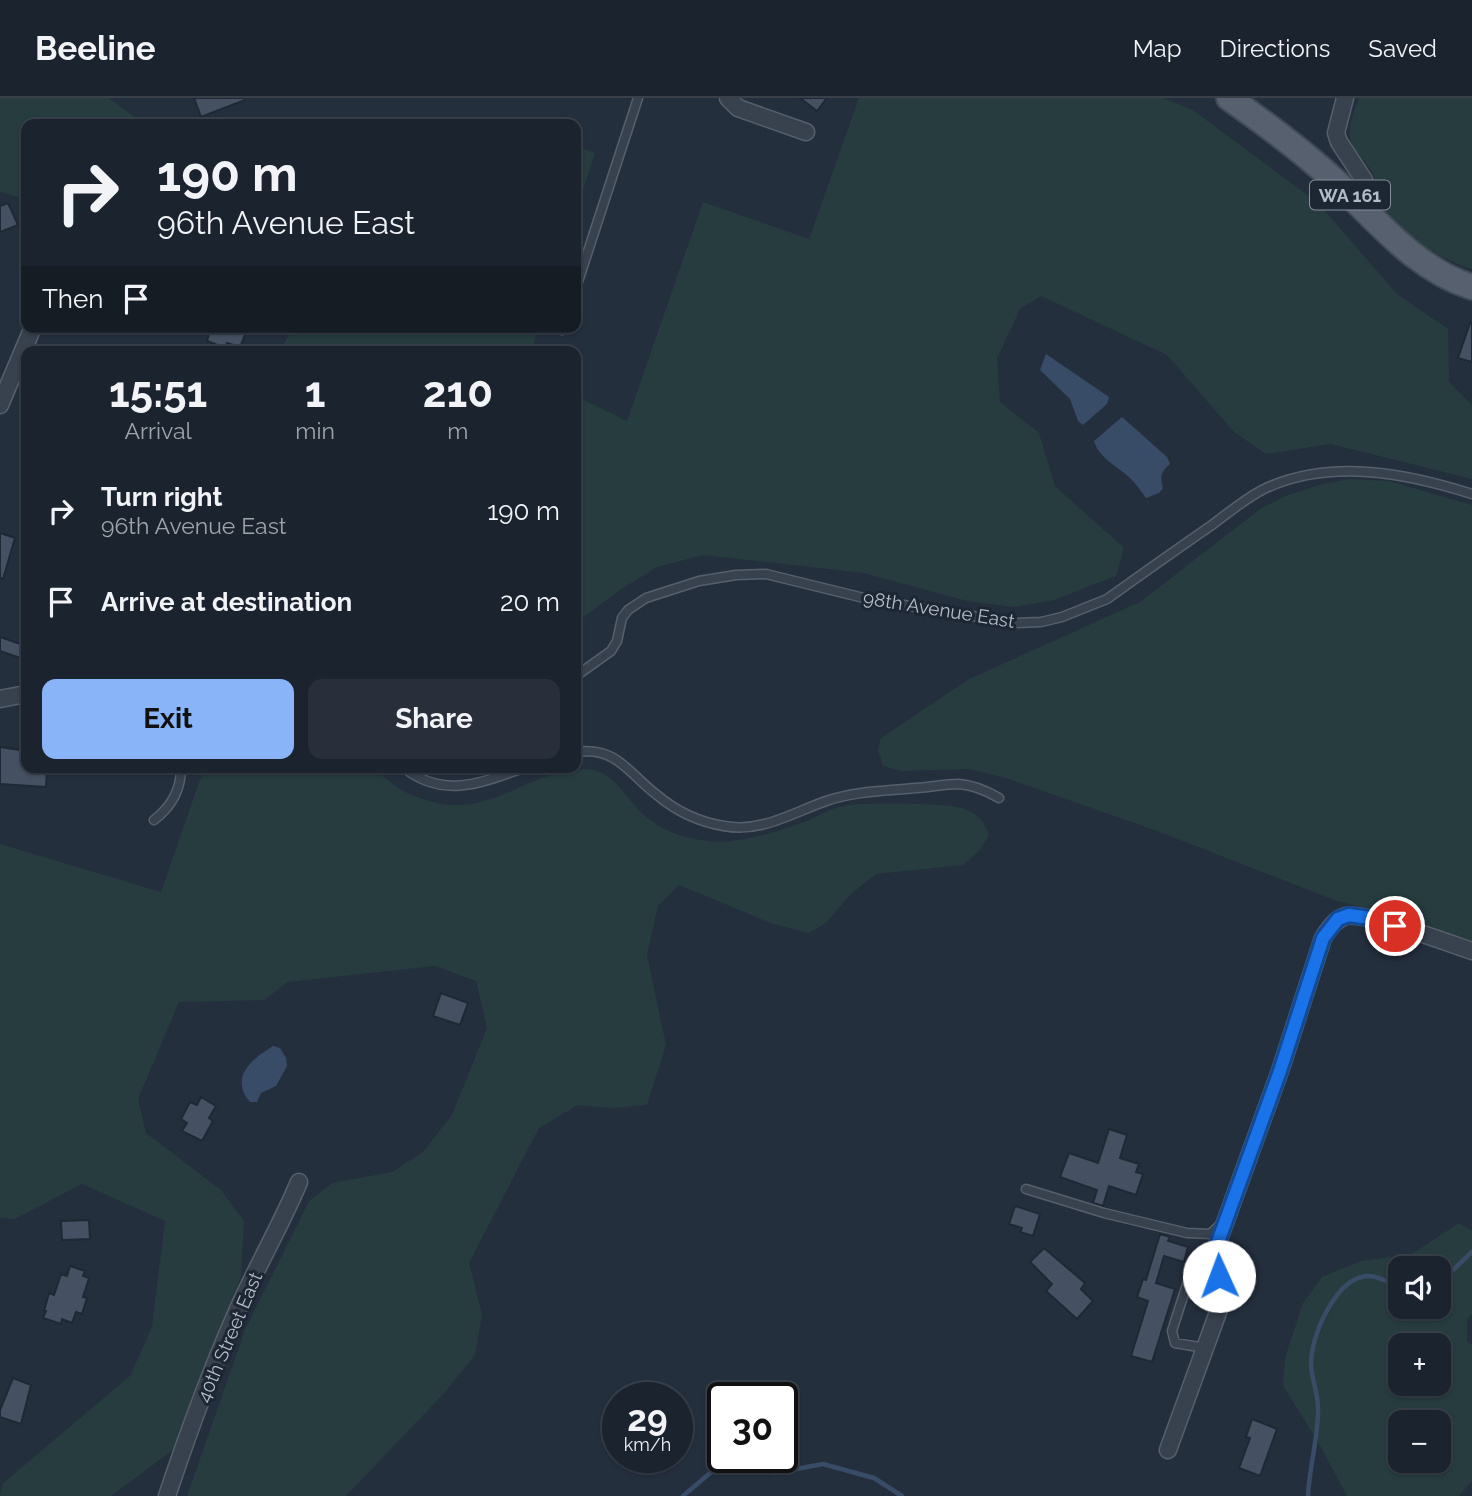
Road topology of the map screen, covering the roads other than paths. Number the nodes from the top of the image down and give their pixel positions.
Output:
1 (638, 98) edge
2 (728, 98) edge
3 (1229, 98) edge
4 (1345, 98) edge
5 (806, 132) dead end
6 (1356, 202) junction
7 (581, 274) edge
8 (1472, 287) edge
9 (21, 355) edge
10 (0, 405) edge
11 (1472, 494) edge
12 (581, 672) edge
13 (21, 695) edge
14 (0, 699) edge
15 (581, 752) edge
16 (181, 773) edge
17 (413, 773) edge
18 (509, 773) edge
19 (999, 798) dead end
20 (154, 820) dead end
21 (1472, 951) edge
22 (299, 1182) dead end
23 (1026, 1189) dead end
24 (1225, 1218) junction
25 (1217, 1261) junction
26 (1205, 1348) junction
27 (1168, 1450) dead end
28 (167, 1496) edge

1 - 7 lane
2 - 5 street
3 - 6 main road, WA 161
4 - 6 street
6 - 8 main road, WA 161
9 - 10 street
11 - 12 lane, 98th Avenue East
13 - 14 street
15 - 19 lane
16 - 20 lane
17 - 18 lane
21 - 24 street
22 - 28 street, 40th Street East
23 - 24 lane
24 - 25 street
25 - 26 street
25 - 26 lane
26 - 27 street

